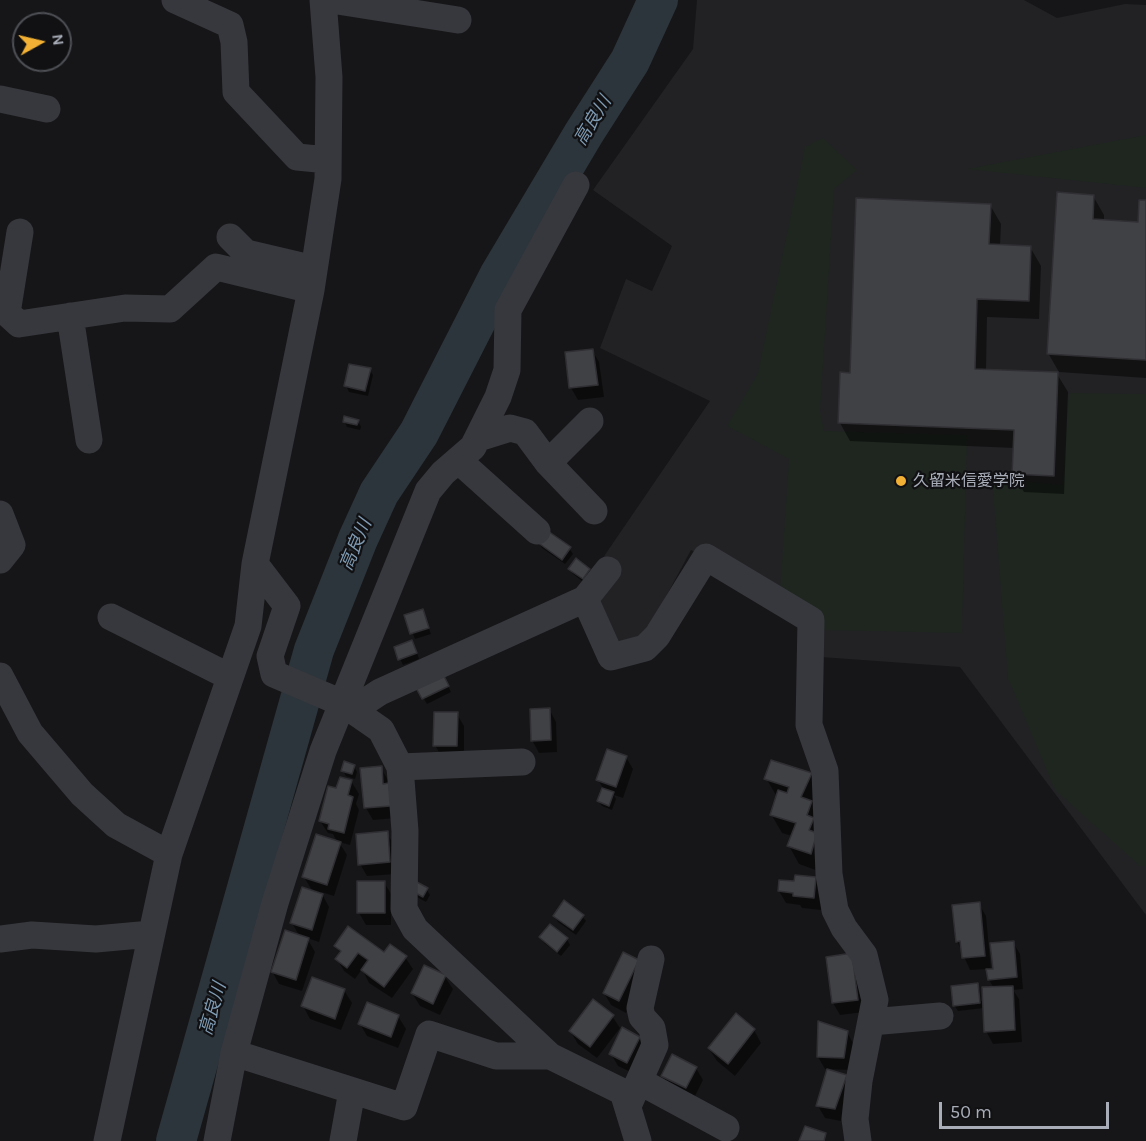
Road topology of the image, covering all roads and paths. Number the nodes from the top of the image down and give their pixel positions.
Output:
1 (175, 0) edge
2 (323, 0) edge
3 (331, 0) edge
4 (458, 20) dead end
5 (0, 99) edge
6 (47, 109) dead end
7 (328, 160) junction
8 (576, 185) dead end
9 (20, 232) dead end
10 (230, 237) dead end
11 (313, 279) junction
12 (70, 316) junction
13 (590, 421) dead end
14 (478, 438) junction
15 (89, 440) dead end
16 (458, 460) junction
17 (548, 463) junction
18 (594, 511) dead end
19 (0, 514) edge
20 (537, 531) dead end
21 (0, 560) edge
22 (255, 564) junction
23 (608, 570) dead end
24 (585, 599) junction
25 (111, 617) dead end
26 (0, 676) edge
27 (230, 677) junction
28 (343, 704) junction
29 (522, 762) dead end
30 (400, 767) junction
31 (169, 854) junction
32 (151, 934) junction
33 (0, 939) edge
34 (651, 959) dead end
35 (940, 1016) dead end
36 (871, 1022) junction
37 (234, 1053) junction
38 (550, 1056) junction
39 (639, 1081) junction
40 (352, 1091) junction
41 (628, 1106) junction
42 (726, 1128) dead end
43 (107, 1141) edge
44 (217, 1141) edge
45 (343, 1141) edge
46 (639, 1141) edge
47 (858, 1141) edge

1 - 7 street
2 - 7 street
3 - 4 street
5 - 6 street
7 - 11 street
8 - 14 street
9 - 12 street
10 - 11 street
11 - 12 street
11 - 22 street
12 - 15 street
13 - 17 street
14 - 16 street
14 - 17 street
16 - 20 street
16 - 28 street
17 - 18 street
19 - 21 street
22 - 27 street
22 - 28 street
23 - 24 street
24 - 28 street
24 - 36 street
25 - 27 street
26 - 31 street
27 - 31 street
28 - 30 street
28 - 37 street
29 - 30 street
30 - 38 street
31 - 32 street
32 - 33 street
32 - 43 street
34 - 39 street
35 - 36 street
36 - 47 street
37 - 40 street
37 - 44 street
38 - 40 street
38 - 41 street
39 - 41 street
39 - 42 street
40 - 45 street
41 - 46 street

